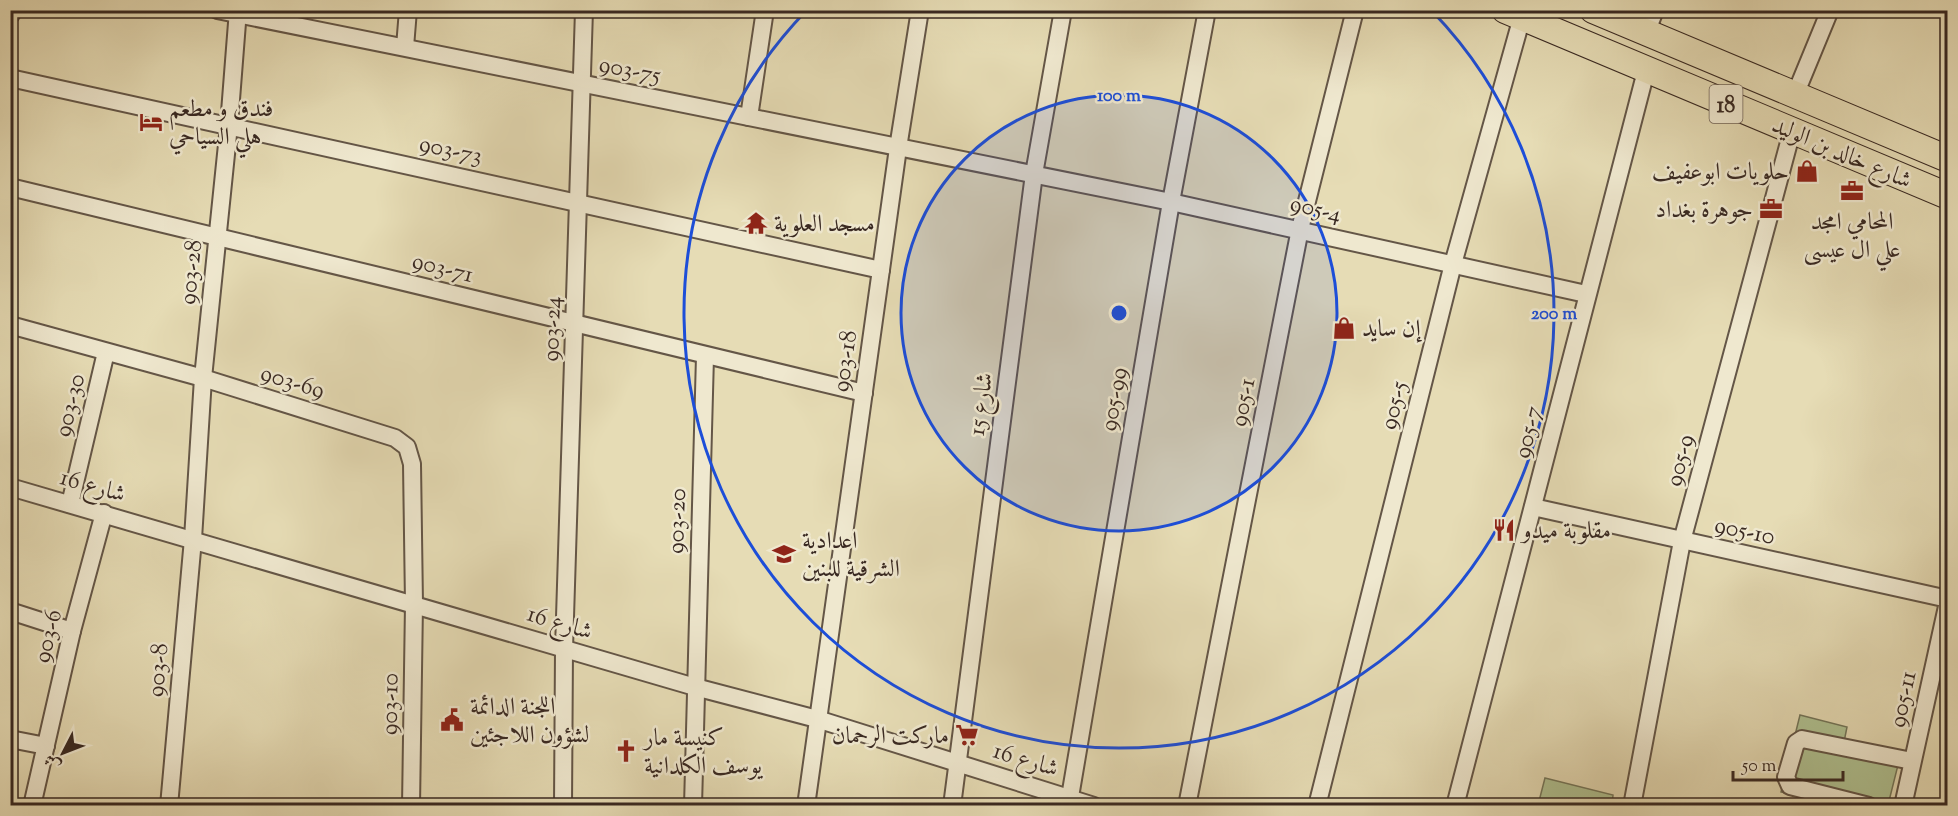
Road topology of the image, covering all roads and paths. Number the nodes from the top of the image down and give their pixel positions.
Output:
1 (217, 10) edge
2 (408, 10) edge
3 (584, 10) edge
4 (765, 10) edge
5 (920, 10) edge
6 (1063, 10) edge
7 (1206, 10) edge
8 (1355, 10) edge
9 (1593, 10) edge
10 (1830, 10) edge
11 (238, 13) edge
12 (1514, 14) edge
13 (1650, 22) edge
14 (405, 47) junction
15 (1646, 71) junction
16 (10, 78) edge
17 (582, 84) junction
18 (1795, 95) junction
19 (749, 117) junction
20 (229, 125) junction
21 (1792, 132) junction
22 (898, 148) junction
23 (1947, 159) edge
24 (1034, 174) junction
25 (10, 187) edge
26 (1947, 196) edge
27 (579, 201) junction
28 (1171, 202) junction
29 (1300, 229) junction
30 (218, 237) junction
31 (1453, 264) junction
32 (881, 270) junction
33 (1586, 294) junction
34 (575, 323) junction
35 (10, 325) edge
36 (106, 352) junction
37 (705, 356) junction
38 (203, 378) junction
39 (864, 393) junction
40 (10, 487) edge
41 (70, 504) junction
42 (1533, 507) junction
43 (104, 513) junction
44 (193, 539) junction
45 (1682, 541) junction
46 (1947, 600) edge
47 (414, 604) junction
48 (10, 611) edge
49 (72, 631) junction
50 (564, 649) junction
51 (695, 687) junction
52 (817, 719) junction
53 (10, 739) edge
54 (45, 746) junction
55 (1912, 761) junction
56 (956, 763) junction
57 (1070, 797) junction
58 (32, 806) edge
59 (169, 806) edge
60 (411, 806) edge
61 (563, 806) edge
62 (693, 806) edge
63 (806, 806) edge
64 (952, 806) edge
65 (1094, 806) edge
66 (1187, 806) edge
67 (1317, 806) edge
68 (1455, 806) edge
69 (1632, 806) edge
70 (1869, 806) edge
71 (1903, 806) edge

1 - 11 street, 903-75
2 - 14 street
3 - 17 street, 903-24
4 - 19 street
5 - 22 street, 903-18
6 - 24 street, شارع 15
7 - 28 street, 905-99
8 - 29 street, 905-1
9 - 13 main road, شارع خالد بن الوليد / 18
10 - 18 street
11 - 14 street, 903-75
11 - 20 street, 903-28
12 - 15 main road, شارع خالد بن الوليد / 18
12 - 31 street, 905-5
13 - 18 main road, شارع خالد بن الوليد / 18
14 - 17 street, 903-75
15 - 21 main road, شارع خالد بن الوليد / 18
15 - 33 street, 905-7
16 - 20 street, 903-73
17 - 19 street, 903-75
17 - 27 street, 903-24
18 - 23 main road, شارع خالد بن الوليد / 18
19 - 22 street, 903-75
20 - 27 street, 903-73
20 - 30 street, 903-28
21 - 26 main road, شارع خالد بن الوليد / 18
21 - 45 street, 905-9
22 - 24 street, 903-75
22 - 32 street, 903-18
24 - 28 street, 905-4
24 - 56 street, شارع 15
25 - 30 street, 903-71
27 - 32 street, 903-73
27 - 34 street, 903-24
28 - 29 street, 905-4
28 - 57 street, 905-99
29 - 31 street, 905-4
29 - 66 street, 905-1
30 - 34 street, 903-71
30 - 38 street, 903-28
31 - 33 street, 905-4
31 - 67 street, 905-5
32 - 39 street, 903-18
33 - 42 street, 905-7
34 - 37 street, 903-71
34 - 50 street, 903-24
35 - 36 street, 903-69
36 - 38 street, 903-69
36 - 41 street, 903-30
37 - 39 street, 903-71
37 - 51 street, 903-20
38 - 44 street, 903-28
38 - 47 street, 903-69
39 - 52 street, 903-18
40 - 41 street, شارع 16
41 - 43 street, شارع 16
42 - 45 street, 905-10
42 - 68 street, 905-7
43 - 44 street, شارع 16
43 - 49 street, 903-6
44 - 47 street, شارع 16
44 - 59 street, 903-8
45 - 46 street, 905-10
45 - 69 street, 905-9
46 - 55 street, 905-11
47 - 50 street, شارع 16
47 - 60 street, 903-10
48 - 49 street
49 - 54 street, 903-6
50 - 51 street, شارع 16
50 - 61 street, 903-24
51 - 52 street, شارع 16
51 - 62 street, 903-20
52 - 56 street, شارع 16
52 - 63 street, 903-18
53 - 54 street
54 - 58 street, 903-6
55 - 70 street
55 - 71 street, 905-11
56 - 57 street, شارع 16
56 - 64 street, شارع 15
57 - 65 street, شارع 16

